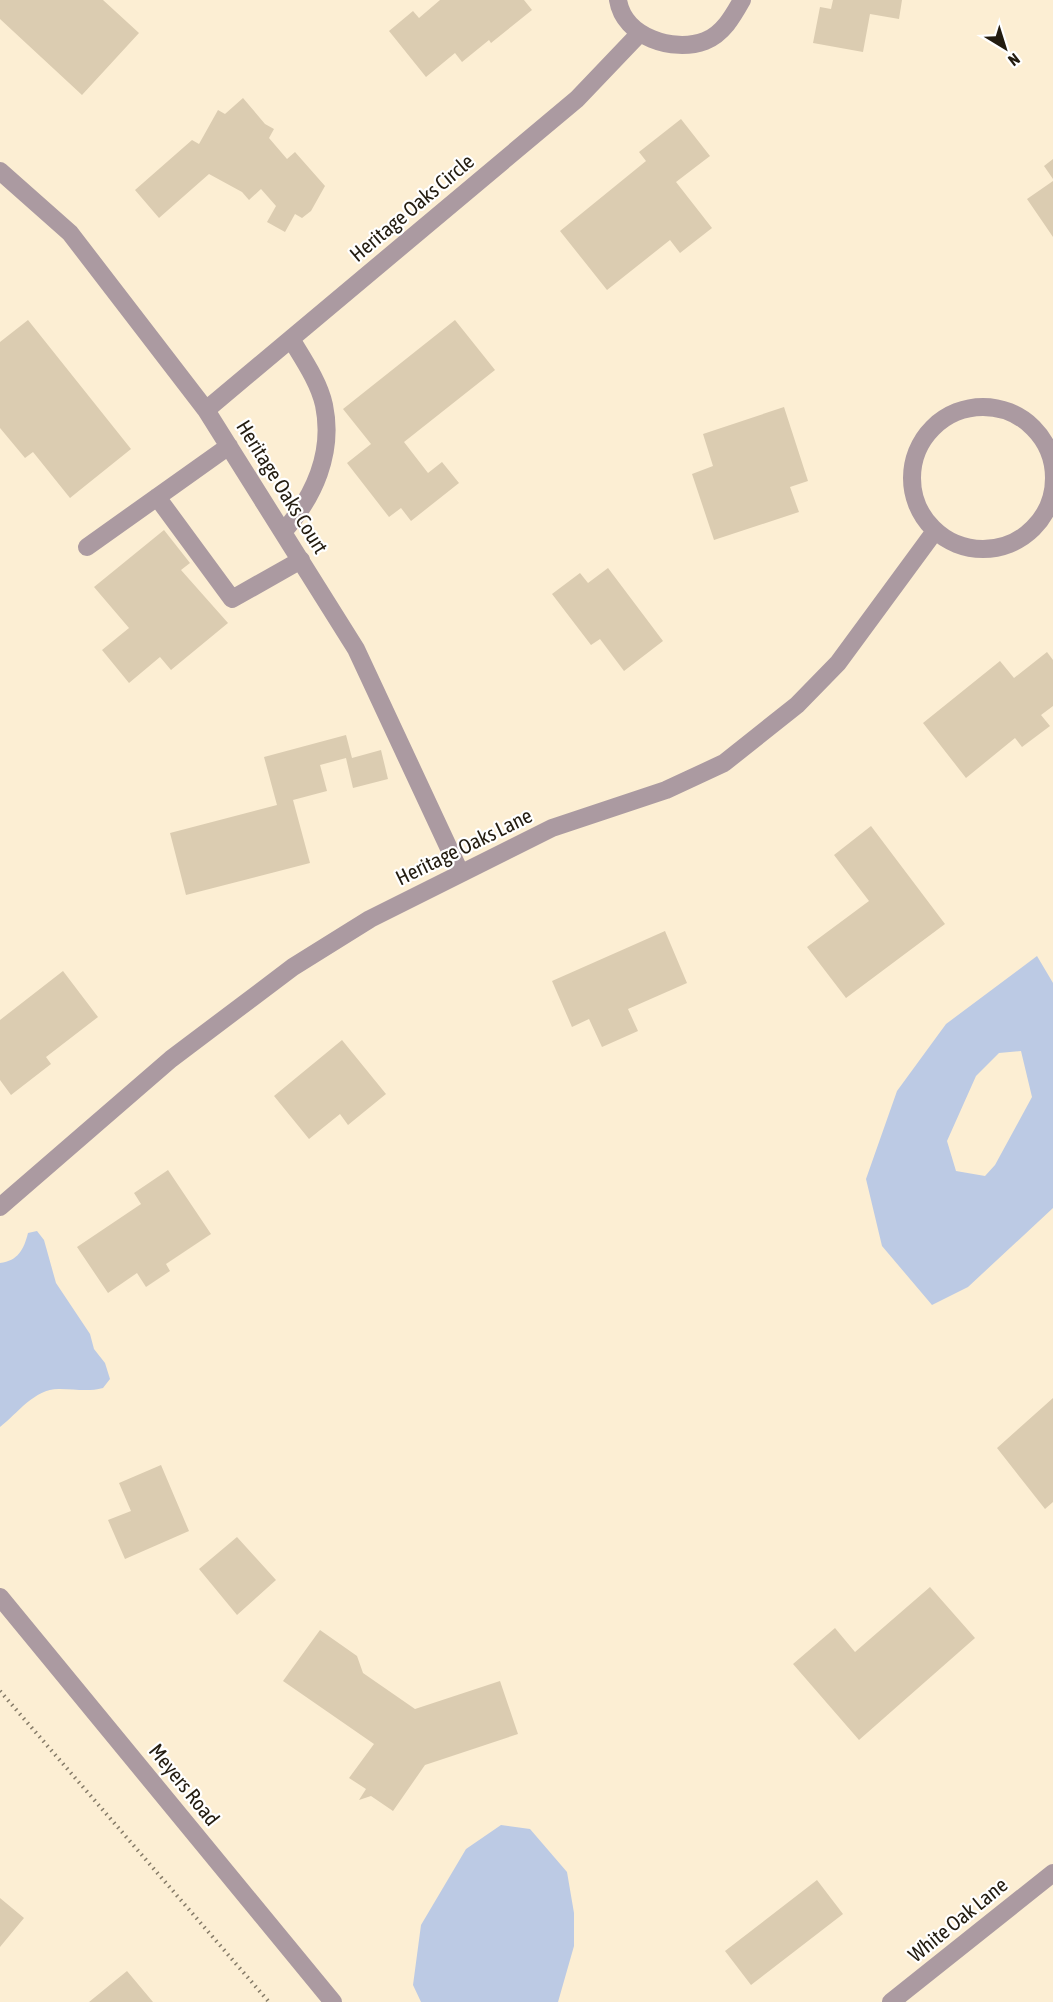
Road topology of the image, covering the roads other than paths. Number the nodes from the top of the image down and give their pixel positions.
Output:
1 (618, 0) edge
2 (742, 0) edge
3 (640, 33) junction
4 (0, 171) edge
5 (291, 339) junction
6 (206, 410) junction
7 (229, 446) junction
8 (157, 497) junction
9 (935, 531) junction
10 (283, 532) junction
11 (87, 547) dead end
12 (301, 560) junction
13 (460, 872) junction
14 (0, 1207) edge
15 (0, 1597) edge
16 (1053, 1873) edge
17 (333, 2002) edge
18 (891, 2002) edge

1 - 3 street
2 - 3 street
3 - 5 street, Heritage Oaks Circle
4 - 6 street, Heritage Oaks Court
5 - 6 street, Heritage Oaks Circle
5 - 10 street
6 - 7 street, Heritage Oaks Court
7 - 8 street
7 - 10 street, Heritage Oaks Court
8 - 11 street
8 - 12 street
9 - 9 street
9 - 13 street, Heritage Oaks Lane
10 - 12 street, Heritage Oaks Court
12 - 13 street, Heritage Oaks Court
13 - 14 street, Heritage Oaks Lane
15 - 17 street, Meyers Road
16 - 18 street, White Oak Lane

